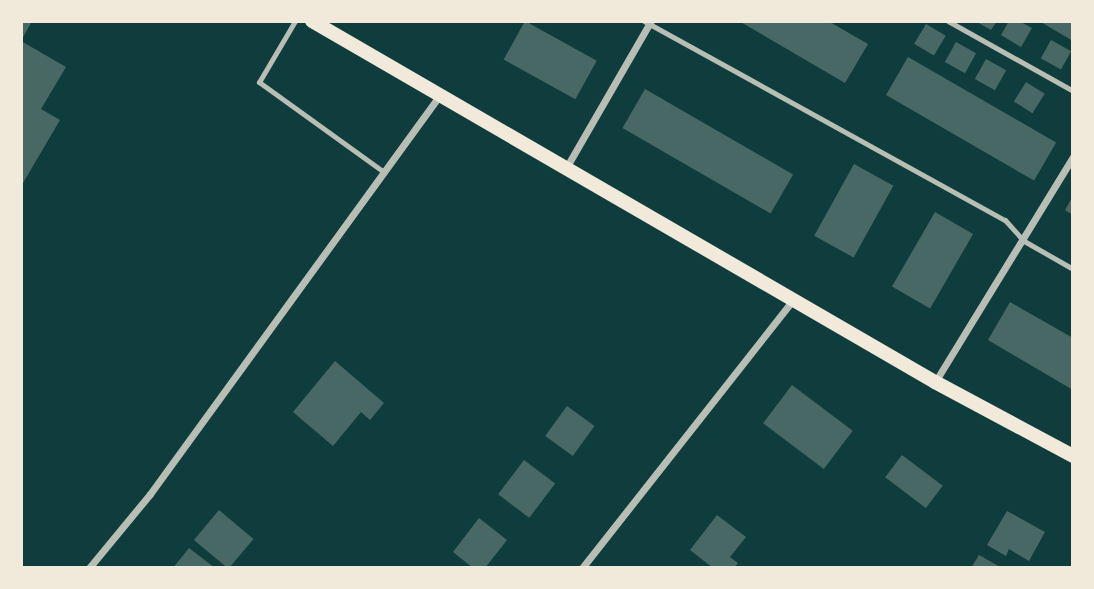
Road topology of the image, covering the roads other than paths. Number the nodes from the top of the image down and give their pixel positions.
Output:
1 (295, 21) edge
2 (312, 21) edge
3 (948, 21) edge
4 (648, 22) edge
5 (1073, 91) edge
6 (440, 95) junction
7 (1073, 158) edge
8 (566, 168) junction
9 (384, 172) junction
10 (1024, 241) junction
11 (1073, 269) edge
12 (794, 298) junction
13 (936, 382) junction
14 (1073, 456) edge
15 (89, 568) edge
16 (583, 568) edge

1 - 9 lane
2 - 6 main road
3 - 5 lane
4 - 8 street
4 - 10 lane
6 - 8 main road
6 - 9 street
7 - 10 street
8 - 12 main road
9 - 15 street
10 - 11 lane
10 - 13 street
12 - 13 main road
12 - 16 street
13 - 14 main road

